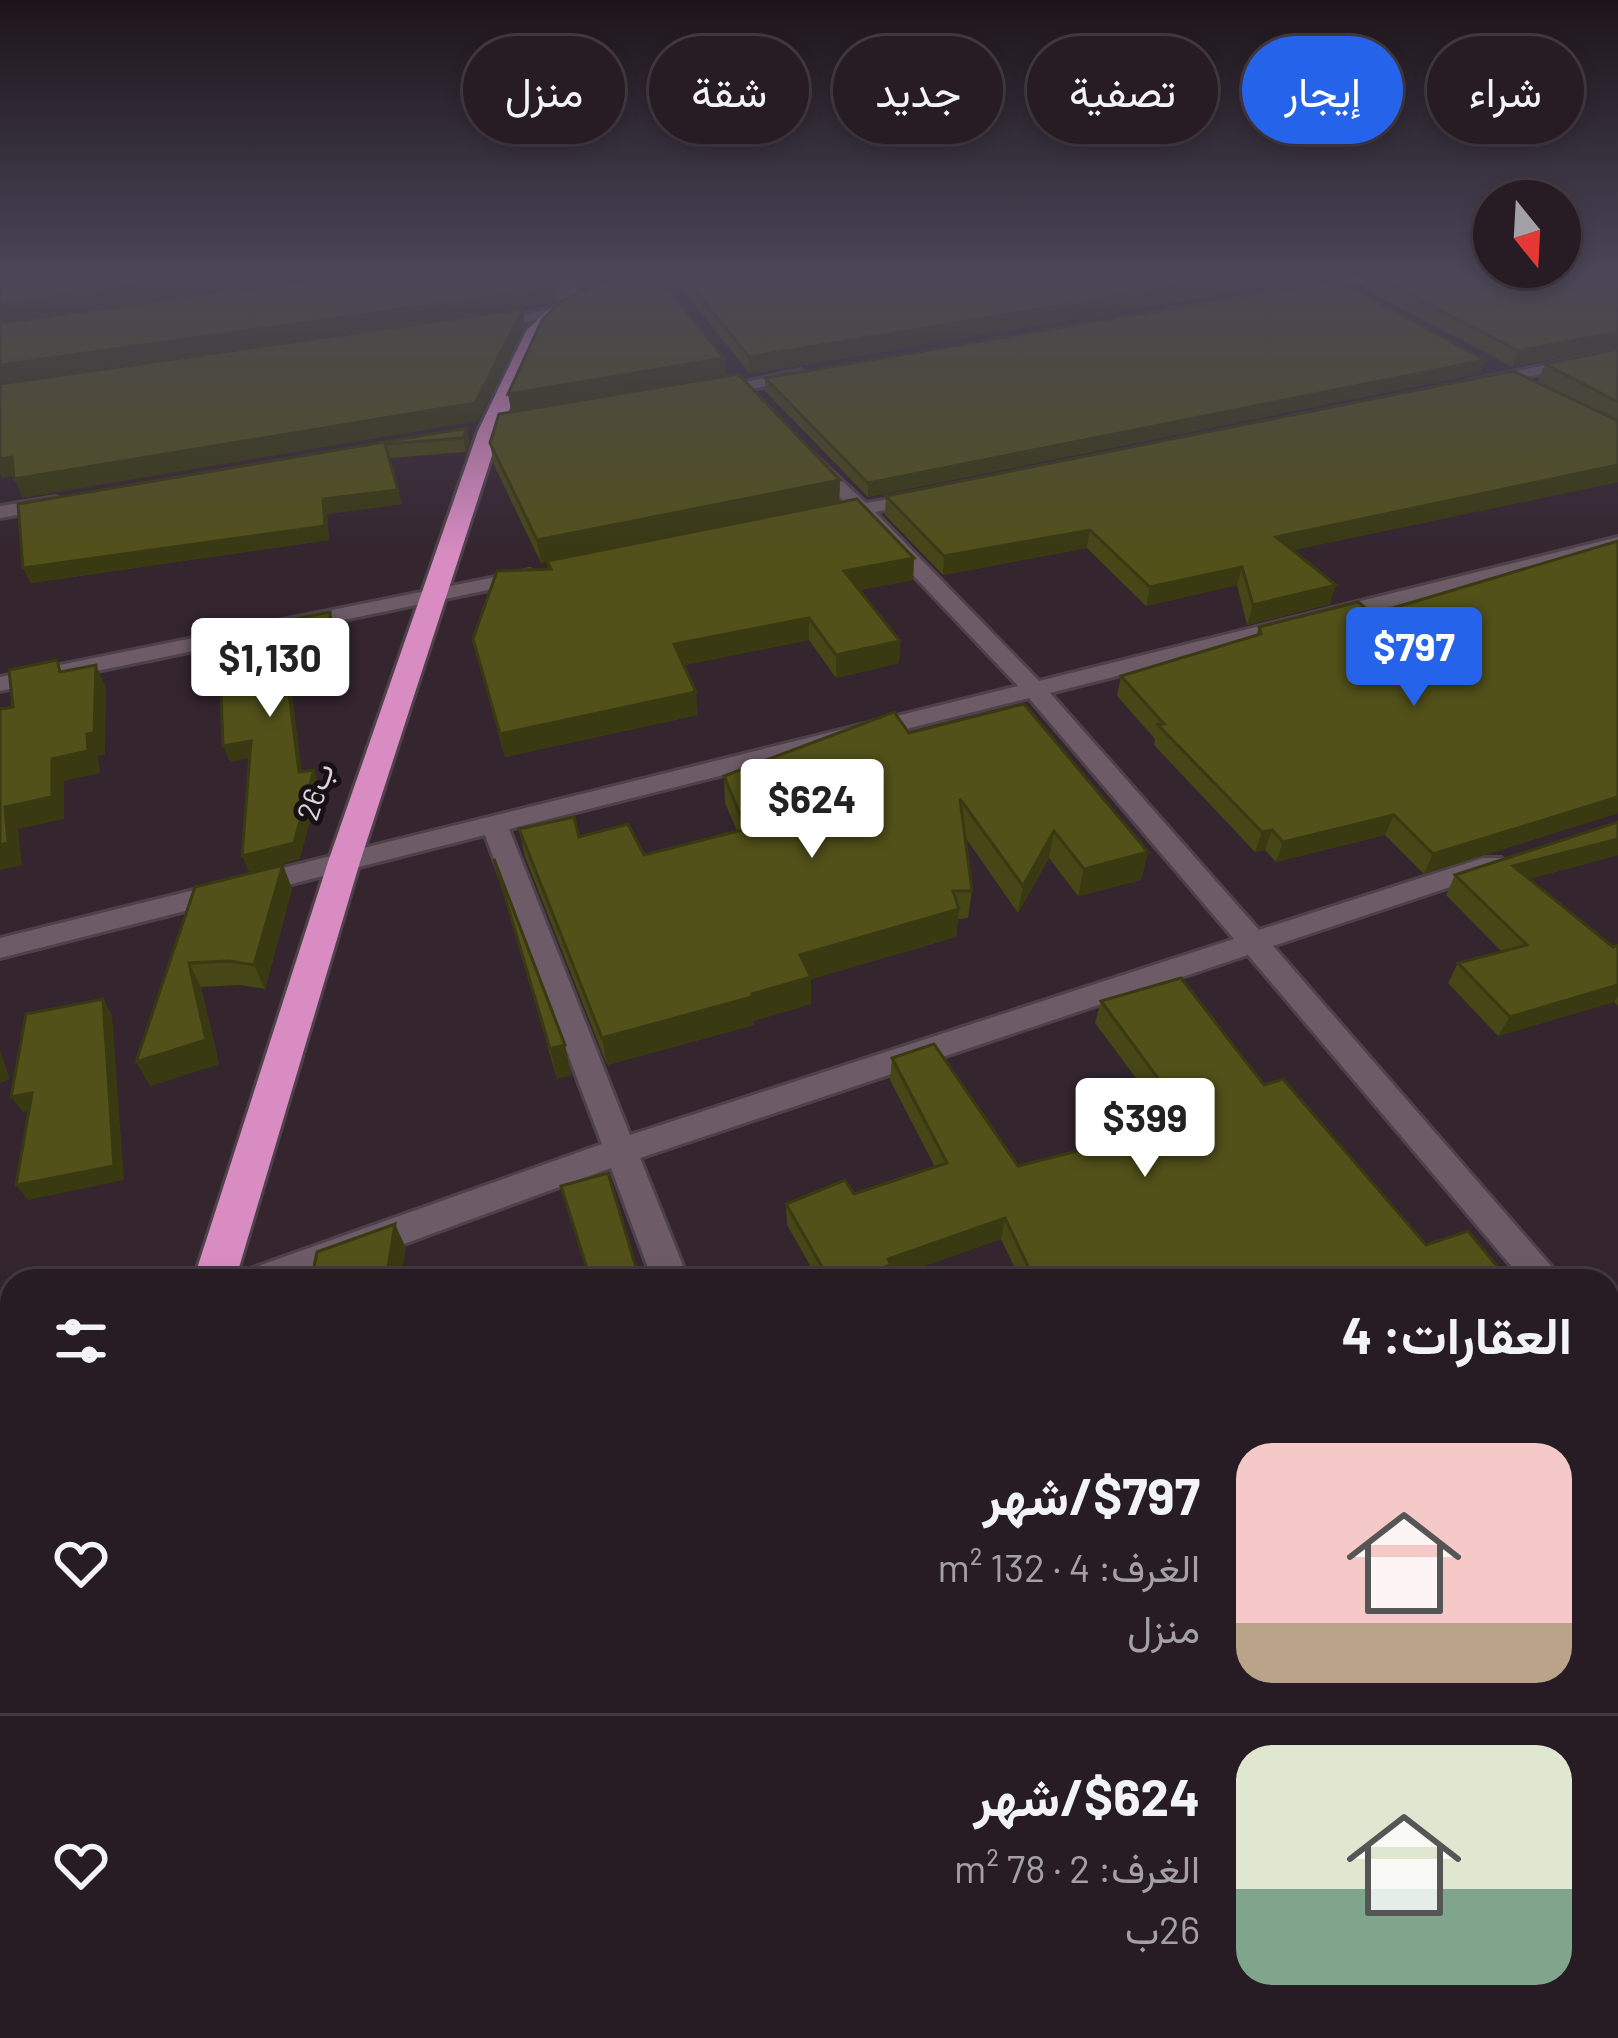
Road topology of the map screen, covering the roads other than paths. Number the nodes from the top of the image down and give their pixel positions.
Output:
1 (519, 366) edge
2 (1490, 366) edge
3 (1573, 366) edge
4 (815, 373) edge
5 (738, 377) junction
6 (1516, 380) junction
7 (1461, 385) edge
8 (698, 393) edge
9 (953, 490) edge
10 (70, 500) edge
11 (861, 509) junction
12 (0, 512) edge
13 (816, 518) edge
14 (1618, 543) edge
15 (545, 574) edge
16 (432, 596) junction
17 (0, 684) edge
18 (1035, 690) junction
19 (495, 827) junction
20 (1531, 852) edge
21 (344, 862) junction
22 (1250, 942) junction
23 (0, 948) edge
24 (624, 1150) junction
25 (218, 1269) edge
26 (293, 1269) edge
27 (667, 1269) edge
28 (1536, 1269) edge

1 - 16 highway, 26ب
2 - 6 street
3 - 6 street
4 - 5 street
5 - 8 street
5 - 11 street
6 - 7 street
9 - 11 street
10 - 12 street
11 - 13 street
11 - 18 street
14 - 18 street
15 - 16 street
16 - 17 street
16 - 21 highway, 26ب
18 - 19 street
18 - 22 street
19 - 21 street
19 - 24 street
20 - 22 street
21 - 23 street
21 - 25 highway, 26ب
22 - 24 street
22 - 28 street
24 - 26 street
24 - 27 street

